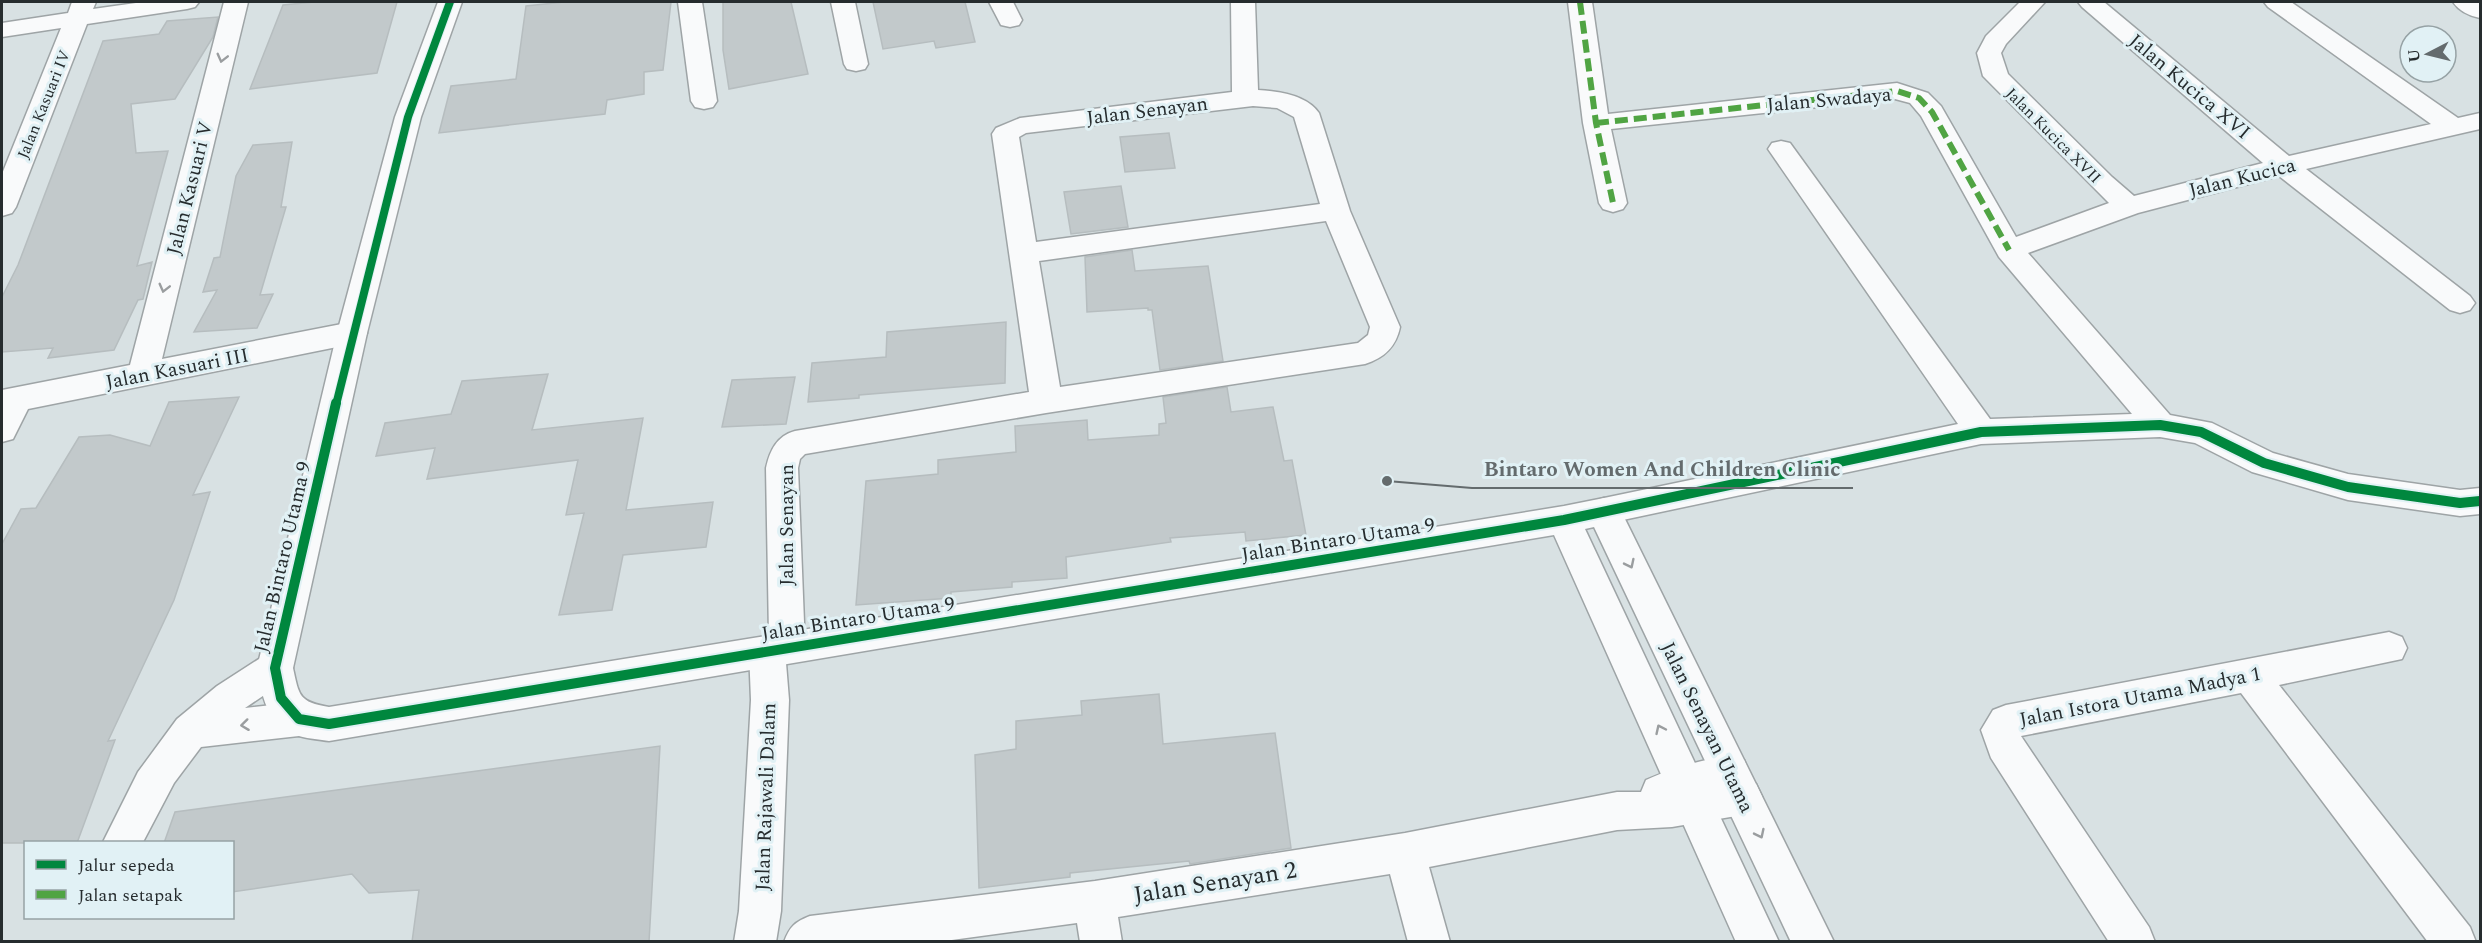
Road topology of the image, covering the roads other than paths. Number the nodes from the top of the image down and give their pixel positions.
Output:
1 (187, 2) edge
2 (236, 2) edge
3 (450, 2) edge
4 (690, 2) edge
5 (843, 2) edge
6 (1243, 2) edge
7 (1580, 2) edge
8 (2033, 2) edge
9 (2090, 2) edge
10 (2276, 2) edge
11 (2465, 2) edge
12 (80, 10) edge
13 (2481, 11) edge
14 (2, 30) edge
15 (856, 64) dead end
16 (1245, 98) junction
17 (704, 100) dead end
18 (2481, 121) edge
19 (1596, 123) junction
20 (2453, 127) junction
21 (1781, 149) dead end
22 (2284, 166) junction
23 (1613, 203) dead end
24 (2129, 206) junction
25 (2, 207) edge
26 (1336, 211) junction
27 (2009, 250) junction
28 (1024, 253) junction
29 (2460, 303) dead end
30 (352, 333) junction
31 (143, 374) junction
32 (9, 401) edge
33 (1046, 402) junction
34 (2160, 425) junction
35 (2, 430) edge
36 (1981, 432) junction
37 (2481, 501) edge
38 (1604, 511) junction
39 (1564, 520) junction
40 (2389, 648) dead end
41 (777, 650) junction
42 (275, 668) junction
43 (2249, 675) junction
44 (299, 719) junction
45 (190, 731) junction
46 (1736, 785) junction
47 (1690, 794) junction
48 (124, 841) edge
49 (1405, 852) junction
50 (1095, 901) junction
51 (807, 939) edge
52 (755, 942) edge
53 (1101, 942) edge
54 (1429, 942) edge
55 (1758, 942) edge
56 (1813, 942) edge
57 (2134, 942) edge
58 (2456, 942) edge

1 - 12 street
2 -> 31 street, Jalan Kasuari V
3 - 30 street, Jalan Bintaro Utama 9
4 - 17 street
5 - 15 street
6 - 16 street
7 - 19 street
8 - 24 street, Jalan Kucica XVII
9 - 22 street, Jalan Kucica XVI
10 - 20 street
11 - 13 street
12 - 14 street
12 - 25 street, Jalan Kasuari IV
16 - 26 street, Jalan Senayan
16 - 28 street, Jalan Senayan
18 - 20 street, Jalan Kucica
19 - 23 street
19 - 27 street, Jalan Swadaya
20 - 22 street, Jalan Kucica
21 - 36 street
22 - 24 street, Jalan Kucica
22 - 29 street, Jalan Kucica XVI
24 - 27 street, Jalan Kucica
26 - 28 street
26 - 33 street, Jalan Senayan
27 - 34 street, Jalan Swadaya
28 - 33 street, Jalan Senayan
30 - 31 street, Jalan Kasuari III
30 - 42 street, Jalan Bintaro Utama 9
31 - 32 street, Jalan Kasuari III
32 - 35 street
33 - 41 street, Jalan Senayan
34 - 36 street, Jalan Bintaro Utama 9
34 - 37 street, Jalan Bintaro Utama 9
36 - 38 street, Jalan Bintaro Utama 9
38 - 39 street, Jalan Bintaro Utama 9
38 -> 46 street, Jalan Senayan Utama
39 - 41 street, Jalan Bintaro Utama 9
47 -> 39 street
40 - 43 street, Jalan Istora Utama Madya 1
41 - 44 street, Jalan Bintaro Utama 9
41 - 52 street, Jalan Rajawali Dalam
42 - 44 street, Jalan Bintaro Utama 9
42 - 45 street
43 - 57 street, Jalan Istora Utama Madya 1
43 - 58 street
44 -> 45 street
45 - 48 street
46 - 47 street, Jalan Senayan 2
46 -> 56 street, Jalan Senayan Utama
47 - 49 street, Jalan Senayan 2
47 - 55 street
49 - 50 street, Jalan Senayan 2
49 - 54 street
50 - 51 street, Jalan Senayan 2
50 - 53 street

